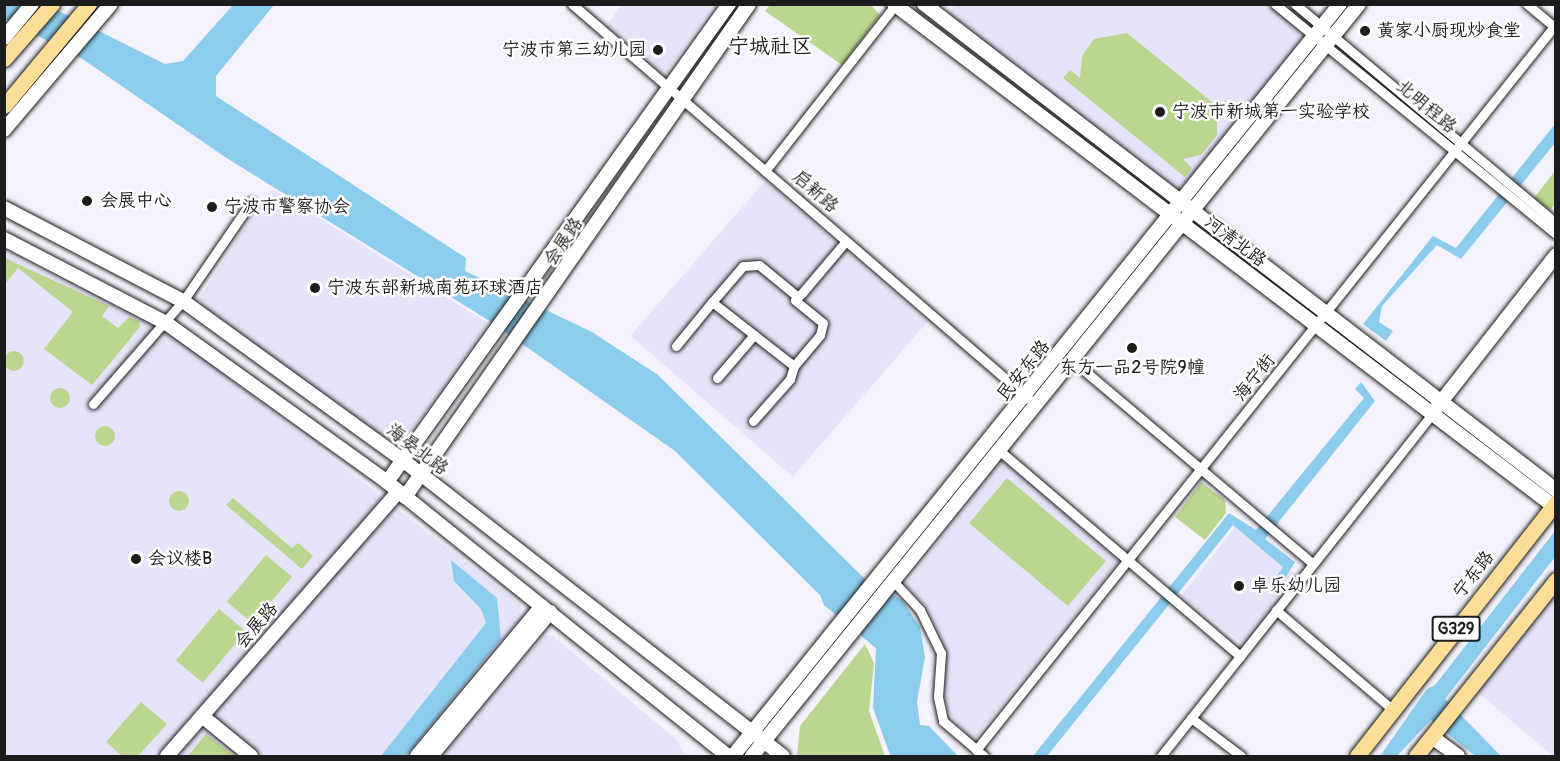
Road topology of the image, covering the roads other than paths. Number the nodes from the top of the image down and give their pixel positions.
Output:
1 (32, 4) edge
2 (52, 4) edge
3 (111, 4) edge
4 (572, 4) edge
5 (729, 4) edge
6 (749, 4) edge
7 (924, 4) edge
8 (1275, 4) edge
9 (1295, 4) edge
10 (1340, 4) edge
11 (1359, 4) edge
12 (1527, 4) edge
13 (895, 5) edge
14 (86, 8) edge
15 (1555, 26) edge
16 (21, 29) junction
17 (1325, 36) junction
18 (4, 38) edge
19 (4, 59) edge
20 (670, 89) junction
21 (683, 100) junction
22 (4, 106) edge
23 (4, 130) edge
24 (1457, 151) junction
25 (765, 171) junction
26 (251, 202) dead end
27 (1188, 207) junction
28 (4, 208) edge
29 (1177, 222) junction
30 (1556, 223) edge
31 (1556, 234) edge
32 (4, 239) edge
33 (846, 241) junction
34 (1556, 255) edge
35 (798, 297) junction
36 (183, 301) junction
37 (712, 303) junction
38 (1328, 315) junction
39 (166, 323) junction
40 (1318, 328) junction
41 (754, 335) junction
42 (676, 346) dead end
43 (1073, 361) junction
44 (794, 366) junction
45 (717, 378) dead end
46 (1032, 401) junction
47 (1441, 402) junction
48 (93, 404) dead end
49 (1432, 414) junction
50 (753, 421) dead end
51 (1000, 451) junction
52 (404, 461) junction
53 (1203, 470) junction
54 (422, 476) junction
55 (397, 490) junction
56 (1556, 490) edge
57 (1555, 505) edge
58 (1129, 561) junction
59 (1313, 564) junction
60 (1556, 580) edge
61 (894, 582) junction
62 (875, 594) junction
63 (546, 609) junction
64 (1276, 610) junction
65 (854, 620) junction
66 (1240, 656) junction
67 (1393, 711) junction
68 (202, 716) junction
69 (1191, 718) junction
70 (753, 733) junction
71 (1432, 737) junction
72 (764, 741) junction
73 (975, 750) junction
74 (167, 756) edge
75 (250, 756) edge
76 (417, 756) edge
77 (431, 756) edge
78 (730, 756) edge
79 (752, 756) edge
80 (783, 756) edge
81 (984, 756) edge
82 (1161, 756) edge
83 (1241, 756) edge
84 (1357, 756) edge
85 (1416, 756) edge
86 (1458, 756) edge

1 - 16 main road
2 - 16 main road
3 - 23 main road
4 - 20 street, 启新路
5 - 20 main road, 会展路
6 - 21 main road, 会展路
7 - 27 main road, 河清北路
8 - 17 street, 北明程路
9 - 17 street, 北明程路
10 - 17 main road, 民安东路
11 - 17 main road, 民安东路
12 - 15 street
13 - 25 street
13 - 29 main road, 河清北路
14 - 22 main road
15 - 24 street, 海宁街
16 - 18 main road
16 - 19 main road
17 - 24 street, 北明程路
17 - 27 main road, 民安东路
20 - 21 street, 启新路
20 - 52 main road, 会展路
21 - 25 street, 启新路
21 - 54 main road, 会展路
24 - 30 street, 北明程路
24 - 31 street, 北明程路
24 - 38 street, 海宁街
25 - 33 street, 启新路
26 - 36 street
27 - 29 main road, 民安东路
27 - 38 main road, 河清北路
28 - 36 main road, 海晏北路
29 - 40 main road, 河清北路
29 - 43 main road, 民安东路
29 - 46 main road, 民安东路
32 - 39 main road
33 - 35 street
33 - 46 street, 启新路
34 - 47 main road
35 - 37 street
35 - 44 street
36 - 39 street
36 - 52 main road, 海晏北路
37 - 41 street
37 - 42 street
38 - 40 street, 海宁街
38 - 47 main road, 河清北路
39 - 48 street
39 - 55 main road
40 - 49 main road, 河清北路
40 - 53 street, 海宁街
41 - 44 street
41 - 45 street
43 - 46 main road, 民安东路
43 - 53 street
44 - 50 street
46 - 51 main road, 民安东路
46 - 62 main road, 民安东路
47 - 49 main road
47 - 56 main road, 河清北路
49 - 57 main road, 河清北路
49 - 59 street
51 - 58 street
51 - 61 main road, 民安东路
52 - 54 main road, 海晏北路
52 - 55 main road, 会展路
53 - 58 street, 海宁街
53 - 59 street
54 - 55 main road, 会展路
54 - 70 main road, 海晏北路
55 - 63 main road
55 - 68 main road, 会展路
57 - 67 main road, 宁东路 / G329
58 - 66 street
58 - 73 street, 海宁街
59 - 64 street
60 - 71 main road, G329
61 - 62 main road, 民安东路
61 - 73 street
62 - 65 main road, 民安东路
63 - 76 main road
63 - 77 main road
63 - 78 main road
64 - 66 street
64 - 67 street
65 - 70 main road, 民安东路
65 - 72 main road
66 - 69 street
67 - 84 main road, 宁东路 / G329
68 - 74 main road, 会展路
68 - 75 main road
69 - 82 street
69 - 83 street
70 - 72 main road, 海晏北路
70 - 78 main road, 民安东路
71 - 85 main road, G329
71 - 86 main road
72 - 79 main road
72 - 80 main road, 海晏北路
73 - 81 street

